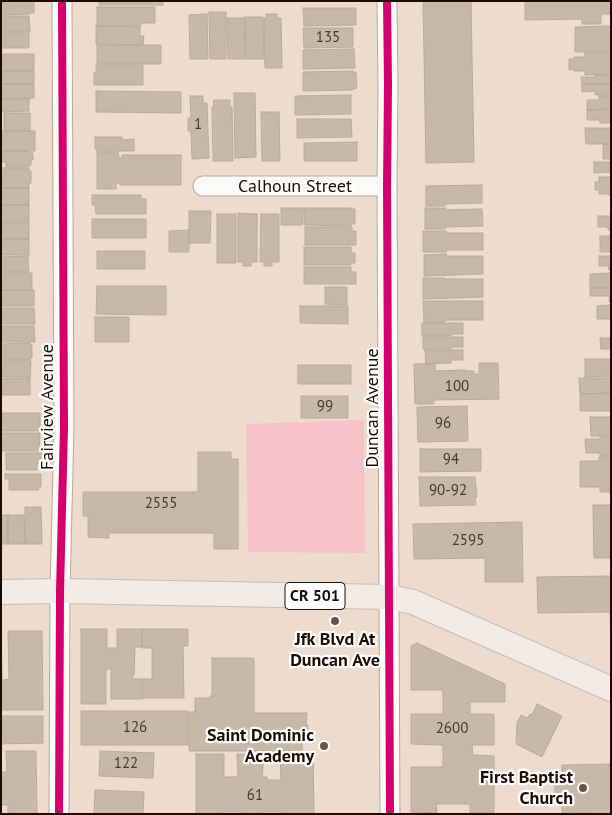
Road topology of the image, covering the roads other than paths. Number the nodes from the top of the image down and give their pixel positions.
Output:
1 (62, 1) edge
2 (387, 1) edge
3 (203, 186) dead end
4 (387, 186) junction
5 (1, 592) edge
6 (60, 592) junction
7 (390, 597) junction
8 (611, 688) edge
9 (59, 814) edge
10 (390, 814) edge

1 - 6 street, Fairview Avenue
2 - 4 street, Duncan Avenue
3 - 4 street, Calhoun Street
4 - 7 street, Duncan Avenue
5 - 6 main road, CR 501
6 - 7 main road, CR 501
6 - 9 street, Fairview Avenue
7 - 8 main road, CR 501
7 - 10 street, Duncan Avenue

